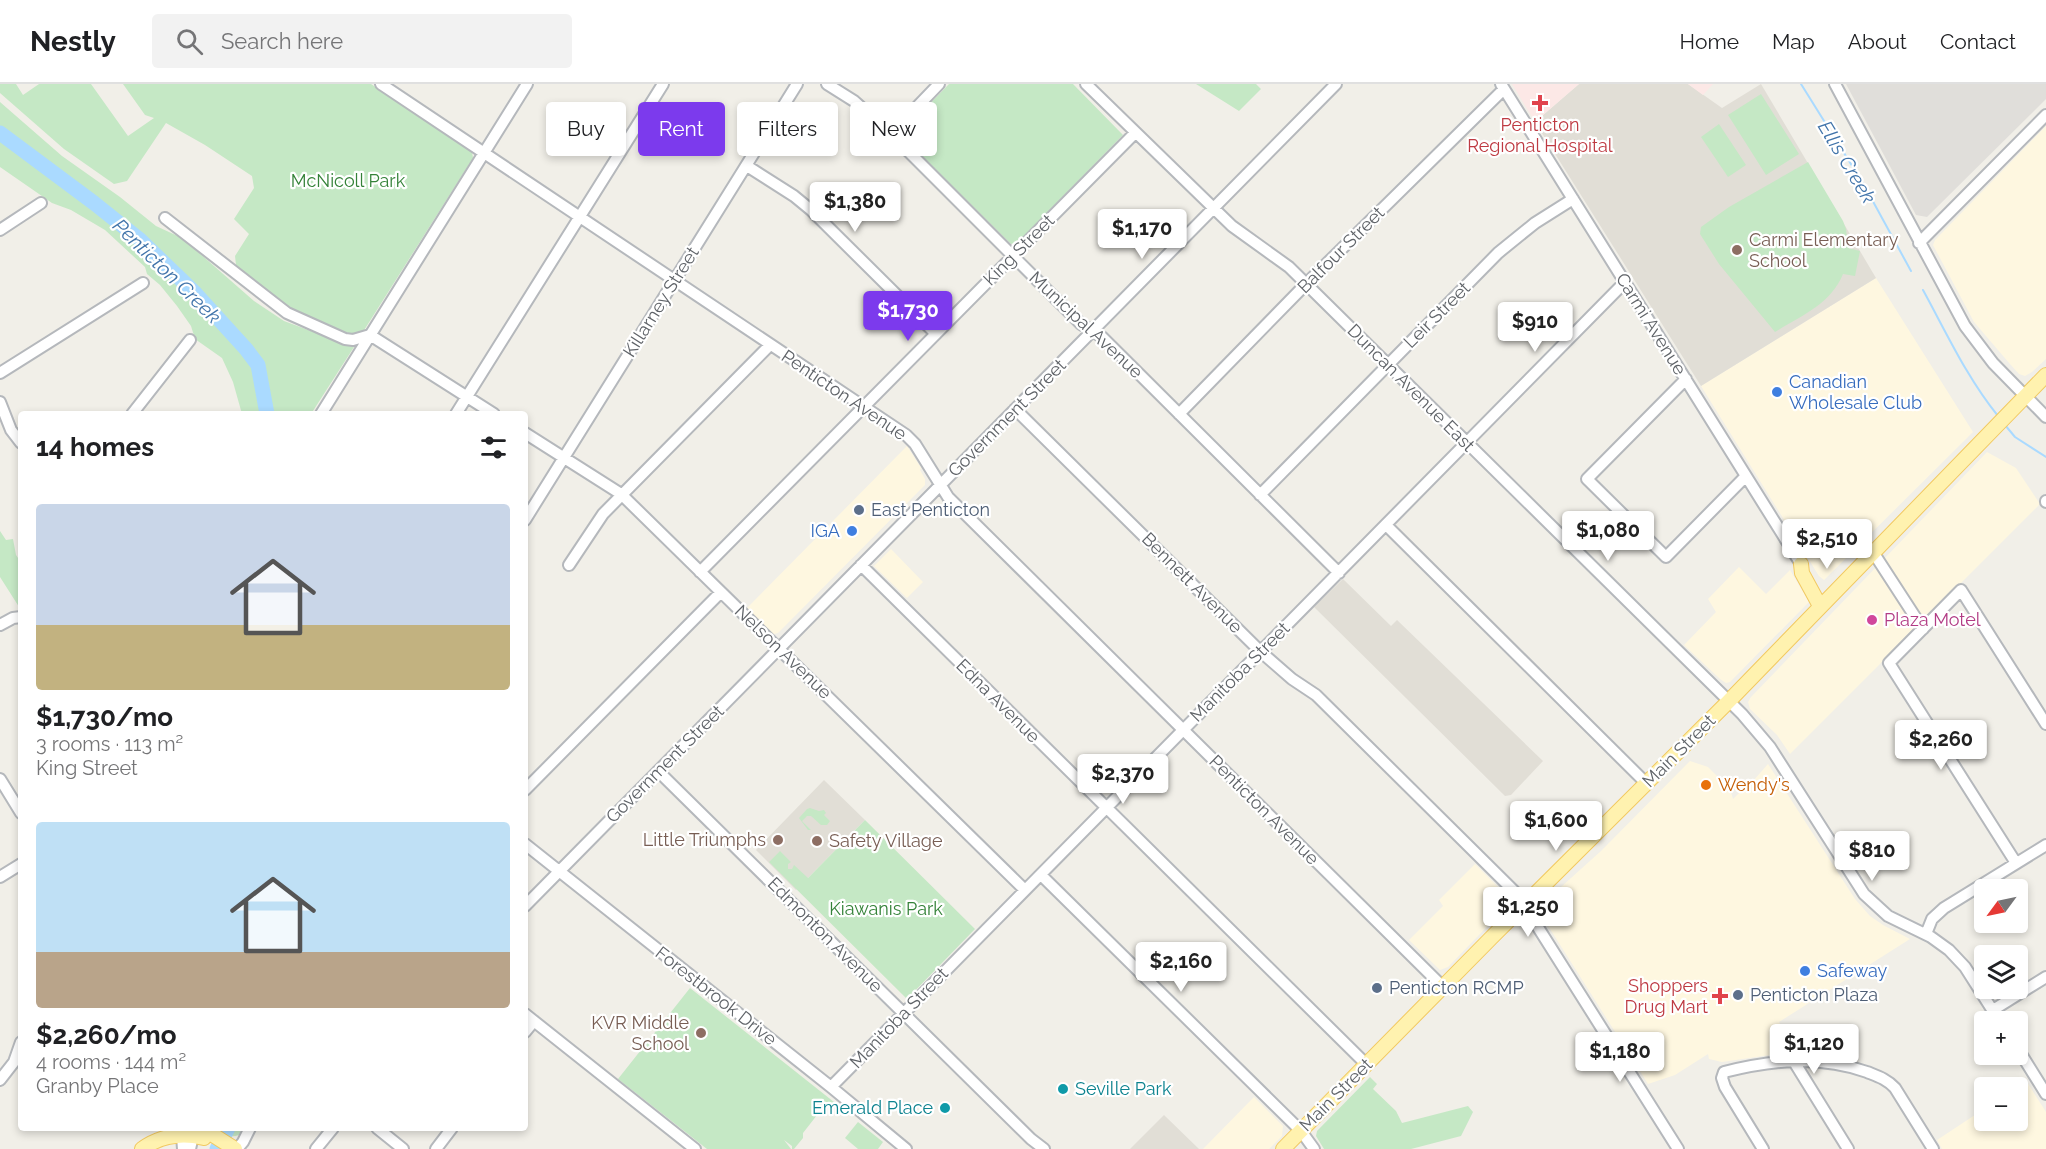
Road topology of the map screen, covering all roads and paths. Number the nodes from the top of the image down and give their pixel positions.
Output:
1 (381, 84) edge
2 (527, 84) edge
3 (663, 84) edge
4 (797, 84) edge
5 (827, 84) edge
6 (939, 84) edge
7 (1086, 84) edge
8 (1336, 84) edge
9 (1834, 84) edge
10 (1503, 86) edge
11 (854, 102) edge
12 (922, 102) edge
13 (2046, 115) edge
14 (1136, 133) junction
15 (484, 153) junction
16 (913, 156) edge
17 (747, 166) junction
18 (1573, 199) junction
19 (41, 203) dead end
20 (1212, 208) junction
21 (580, 217) junction
22 (165, 218) dead end
23 (0, 230) edge
24 (1920, 243) junction
25 (1014, 256) junction
26 (674, 280) junction
27 (143, 283) dead end
28 (1624, 283) junction
29 (1306, 284) junction
30 (1093, 331) junction
31 (936, 334) junction
32 (370, 335) junction
33 (190, 340) dead end
34 (770, 345) junction
35 (1387, 365) junction
36 (0, 373) edge
37 (2046, 375) edge
38 (1686, 379) junction
39 (467, 396) junction
40 (2025, 396) junction
41 (0, 402) edge
42 (864, 407) junction
43 (1015, 409) junction
44 (134, 411) edge
45 (323, 411) edge
46 (458, 411) edge
47 (490, 411) edge
48 (1179, 414) junction
49 (2046, 417) edge
50 (528, 435) edge
51 (18, 439) edge
52 (1467, 443) junction
53 (564, 458) junction
54 (1746, 476) junction
55 (940, 485) junction
56 (621, 494) junction
57 (1260, 495) junction
58 (528, 515) edge
59 (1386, 525) junction
60 (1873, 552) junction
61 (1801, 564) joint
62 (569, 565) dead end
63 (861, 565) junction
64 (700, 572) junction
65 (1339, 573) junction
66 (721, 592) junction
67 (1823, 603) junction
68 (18, 618) edge
69 (0, 626) edge
70 (1923, 629) junction
71 (778, 648) junction
72 (1261, 652) junction
73 (1728, 702) junction
74 (2046, 724) edge
75 (1183, 730) junction
76 (658, 771) junction
77 (0, 779) edge
78 (1647, 784) junction
79 (528, 787) edge
80 (18, 808) edge
81 (1107, 808) junction
82 (2046, 845) edge
83 (528, 846) edge
84 (2016, 863) junction
85 (18, 866) edge
86 (559, 871) junction
87 (1041, 875) junction
88 (0, 877) edge
89 (1025, 890) junction
90 (528, 903) edge
91 (1524, 905) junction
92 (1926, 934) junction
93 (2046, 977) edge
94 (1443, 987) junction
95 (1993, 1010) joint
96 (904, 1014) junction
97 (529, 1018) edge
98 (18, 1051) edge
99 (1793, 1060) junction
100 (1366, 1064) junction
101 (2028, 1065) edge
102 (0, 1080) edge
103 (831, 1087) junction
104 (2046, 1094) edge
105 (248, 1131) edge
106 (331, 1131) edge
107 (381, 1131) edge
108 (450, 1131) edge
109 (1300, 1131) junction
110 (203, 1141) edge
111 (142, 1149) edge
112 (316, 1149) edge
113 (403, 1149) edge
114 (436, 1149) edge
115 (694, 1149) edge
116 (906, 1149) edge
117 (1044, 1149) edge
118 (1283, 1149) edge
119 (1314, 1149) edge
120 (1678, 1149) edge
121 (1763, 1149) edge
122 (1848, 1149) edge
123 (1933, 1149) edge

1 - 15 street, Penticton Avenue
2 - 15 street
3 - 21 street
4 - 17 street, Killarney Street
5 - 11 street, Municipal Avenue
6 - 12 street
7 - 14 street, Duncan Avenue East
8 - 20 street, Government Street
9 - 24 street
10 - 18 street, Carmi Avenue
10 - 29 street, Balfour Street
13 - 24 street
14 - 20 street, Duncan Avenue East
14 - 25 street, King Street
15 - 21 street, Penticton Avenue
15 - 32 street
16 - 25 street, Municipal Avenue
17 - 26 street, Killarney Street
17 - 31 street
18 - 28 street, Carmi Avenue
18 - 35 street, Leir Street
19 - 23 street
20 - 29 street, Duncan Avenue East
20 - 30 street, Government Street
21 - 26 street, Penticton Avenue
21 - 39 street
22 - 32 street
24 - 40 street
25 - 30 street, Municipal Avenue
25 - 31 street, King Street
26 - 34 street, Penticton Avenue
26 - 53 street, Killarney Street
27 - 36 street
28 - 38 street, Carmi Avenue
28 - 52 street, Manitoba Street
29 - 35 street, Duncan Avenue East
29 - 48 street, Balfour Street
30 - 43 street, Government Street
30 - 48 street, Municipal Avenue
31 - 42 street, King Street
32 - 39 street
32 - 45 street
33 - 44 street
34 - 42 street, Penticton Avenue
34 - 56 street
35 - 52 street, Duncan Avenue East
35 - 57 street, Leir Street
37 - 40 main road, Main Street
38 - 54 street, Carmi Avenue
38 - 54 street
39 - 46 street
39 - 47 street
40 - 49 street
40 - 60 main road, Main Street
41 - 51 street
42 - 55 street, Penticton Avenue
42 - 64 street, King Street
43 - 55 street, Government Street
43 - 72 street, Bennett Avenue
48 - 57 street, Municipal Avenue
50 - 53 street, Nelson Avenue
52 - 59 street, Manitoba Street
52 - 73 street, Duncan Avenue East
53 - 56 street, Nelson Avenue
53 - 58 street, Killarney Street
54 - 61 street, Carmi Avenue
55 - 63 street, Government Street
55 - 75 street, Penticton Avenue
56 - 62 street
56 - 64 street, Nelson Avenue
57 - 65 street, Municipal Avenue
59 - 65 street, Manitoba Street
59 - 78 street
60 - 67 main road, Main Street
60 - 70 street
61 - 67 main road
63 - 71 street, Government Street
63 - 81 street, Edna Avenue
64 - 66 street, Nelson Avenue
65 - 72 street, Manitoba Street
66 - 71 street, Nelson Avenue
66 - 79 street
67 - 73 main road, Main Street
68 - 69 street
70 - 74 street
70 - 84 street
71 - 76 street, Government Street
71 - 89 street, Nelson Avenue
72 - 75 street, Manitoba Street
72 - 91 street, Bennett Avenue
73 - 78 main road, Main Street
73 - 92 street, Duncan Avenue East
75 - 81 street, Manitoba Street
75 - 94 street, Penticton Avenue
76 - 86 street, Government Street
76 - 96 street, Edmonton Avenue
77 - 80 street
78 - 91 main road, Main Street
81 - 87 street, Manitoba Street
81 - 100 street, Edna Avenue
82 - 84 street
83 - 86 street, Forestbrook Drive
84 - 92 street
85 - 88 street
86 - 90 street, Government Street
86 - 103 street, Forestbrook Drive
87 - 89 street, Manitoba Street
87 - 109 street
89 - 96 street, Manitoba Street
91 - 94 main road, Main Street
91 - 120 street, Bennett Avenue
92 - 95 street, Duncan Avenue East
93 - 95 street
94 - 100 main road, Main Street
96 - 103 street, Manitoba Street
96 - 117 street, Edmonton Avenue
97 - 115 street
98 - 102 street
99 - 121 street
99 - 122 street
99 - 123 street
100 - 109 main road, Main Street
101 - 104 street
103 - 116 street, Forestbrook Drive
105 - 110 street
106 - 112 street
107 - 113 street
108 - 114 street
109 - 118 main road, Main Street
109 - 119 street
110 - 111 main road

